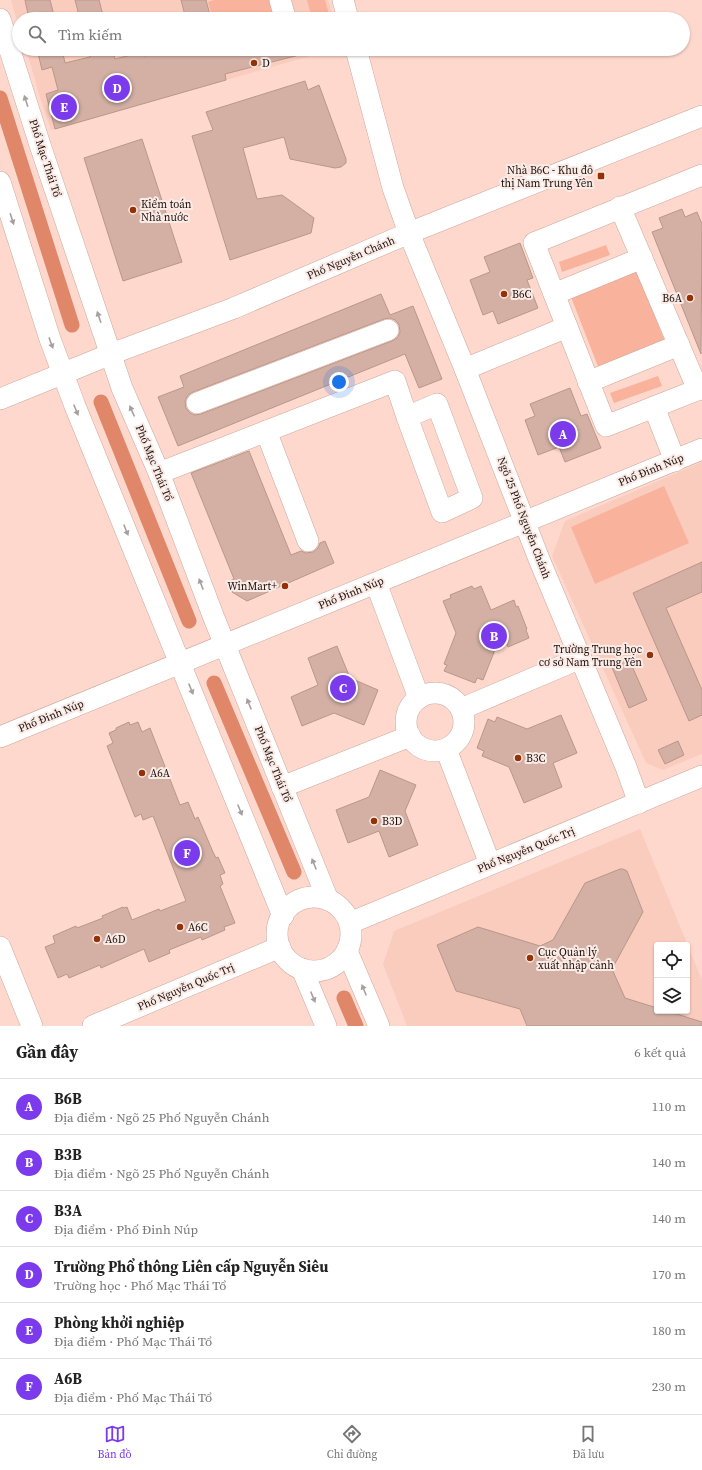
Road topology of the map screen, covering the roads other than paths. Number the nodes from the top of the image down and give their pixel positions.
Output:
1 (343, 0) edge
2 (346, 12) edge
3 (0, 19) edge
4 (358, 56) edge
5 (702, 116) edge
6 (702, 175) edge
7 (0, 182) edge
8 (620, 207) junction
9 (409, 233) junction
10 (642, 258) junction
11 (554, 294) junction
12 (567, 327) junction
13 (388, 330) dead end
14 (679, 345) junction
15 (111, 354) junction
16 (465, 369) junction
17 (63, 373) junction
18 (588, 382) junction
19 (700, 389) edge
20 (0, 399) edge
21 (197, 404) dead end
22 (654, 407) junction
23 (407, 417) junction
24 (266, 431) junction
25 (702, 449) edge
26 (675, 461) junction
27 (159, 473) junction
28 (524, 522) junction
29 (308, 541) dead end
30 (376, 583) junction
31 (225, 644) junction
32 (581, 658) junction
33 (181, 663) junction
34 (419, 698) junction
35 (461, 709) junction
36 (410, 736) junction
37 (0, 737) edge
38 (446, 749) junction
39 (702, 776) edge
40 (282, 787) junction
41 (639, 803) junction
42 (490, 864) junction
43 (328, 900) junction
44 (283, 916) junction
45 (350, 923) junction
46 (280, 947) junction
47 (347, 951) junction
48 (1, 952) edge
49 (302, 969) junction
50 (32, 1026) edge
51 (93, 1026) edge
52 (326, 1026) edge
53 (379, 1026) edge

1 - 2 street
15 -> 3 street, Phố Mạc Thái Tổ
4 - 9 street, Ngõ 25 Phố Nguyễn Chánh
5 - 9 street, Phố Nguyễn Chánh
6 - 8 street
7 -> 17 street
8 - 10 street
8 - 11 street
9 - 15 street, Phố Nguyễn Chánh
9 - 16 street, Ngõ 25 Phố Nguyễn Chánh
10 - 11 street
10 - 14 street
11 - 12 street
12 - 16 street
12 - 18 street
13 - 21 street
14 - 18 street
14 - 19 street
15 - 17 street, Phố Nguyễn Chánh
27 -> 15 street, Phố Mạc Thái Tổ
16 - 28 street, Ngõ 25 Phố Nguyễn Chánh
17 - 20 street, Phố Nguyễn Chánh
17 -> 33 street
18 - 22 street
19 - 22 street
22 - 26 street
23 - 23 street
23 - 24 street
24 - 27 street
24 - 29 street
25 - 26 street, Phố Đinh Núp
26 - 28 street, Phố Đinh Núp
31 -> 27 street, Phố Mạc Thái Tổ
28 - 30 street, Phố Đinh Núp
28 - 32 street, Ngõ 25 Phố Nguyễn Chánh
30 - 31 street, Phố Đinh Núp
30 - 34 street
31 - 33 street, Phố Đinh Núp
40 -> 31 street, Phố Mạc Thái Tổ
32 - 35 street
32 - 41 street, Ngõ 25 Phố Nguyễn Chánh
33 - 37 street, Phố Đinh Núp
33 -> 44 street
34 - 35 street
34 - 36 street
35 - 38 street
36 - 38 street
36 - 40 street
38 - 42 street
39 - 41 street, Phố Nguyễn Quốc Trị
43 -> 40 street, Phố Mạc Thái Tổ
41 - 42 street, Phố Nguyễn Quốc Trị
42 - 45 street, Phố Nguyễn Quốc Trị
43 - 44 street
43 - 45 street
44 - 46 street
45 - 47 street
46 - 49 street
46 - 51 street, Phố Nguyễn Quốc Trị
47 - 49 street
53 -> 47 street
48 - 50 street
49 -> 52 street

